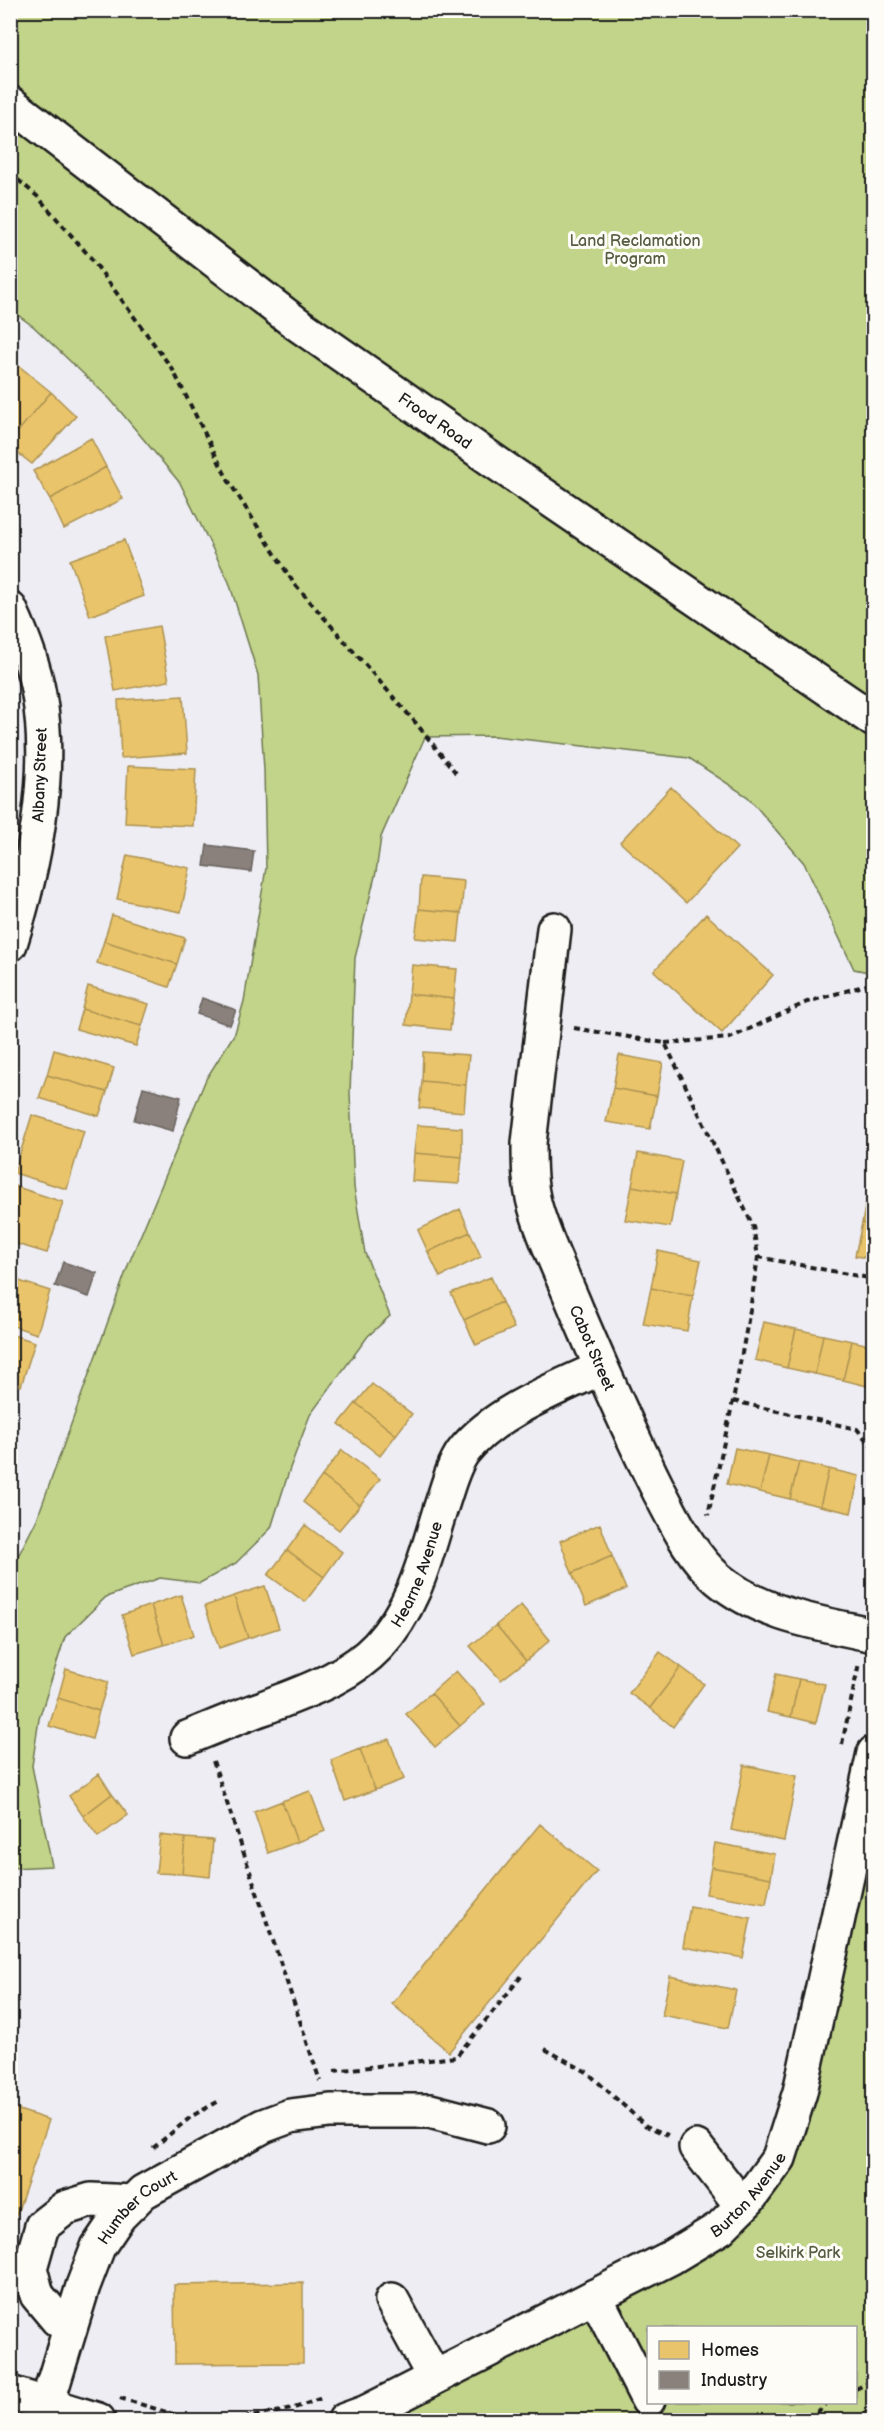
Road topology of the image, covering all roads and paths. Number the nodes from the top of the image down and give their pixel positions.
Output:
1 (10, 103) edge
2 (10, 173) edge
3 (10, 609) edge
4 (873, 720) edge
5 (456, 773) dead end
6 (554, 929) dead end
7 (10, 944) edge
8 (873, 983) edge
9 (543, 1023) junction
10 (665, 1043) junction
11 (758, 1257) junction
12 (873, 1279) edge
13 (601, 1368) junction
14 (733, 1401) junction
15 (873, 1449) edge
16 (698, 1560) junction
17 (873, 1590) edge
18 (869, 1634) edge
19 (195, 1735) joint
20 (873, 1753) edge
21 (840, 1754) dead end
22 (524, 1973) dead end
23 (545, 2049) dead end
24 (334, 2071) dead end
25 (330, 2111) junction
26 (488, 2126) dead end
27 (696, 2147) joint
28 (133, 2202) junction
29 (742, 2206) junction
30 (595, 2296) junction
31 (392, 2300) dead end
32 (69, 2328) junction
33 (434, 2377) junction
34 (873, 2380) edge
35 (857, 2388) edge
36 (10, 2393) edge
37 (647, 2398) edge
38 (47, 2404) junction
39 (650, 2404) edge
40 (827, 2404) edge
41 (338, 2408) edge
42 (98, 2421) edge
43 (233, 2421) edge
44 (659, 2421) edge
45 (808, 2421) edge

1 - 4 street, Frood Road
2 - 5 path
3 - 7 street, Albany Street
6 - 9 street, Cabot Street
8 - 10 path
9 - 10 path
9 - 13 street, Cabot Street
10 - 11 path
11 - 12 path
11 - 14 path
13 - 16 street, Cabot Street
13 - 19 street, Hearne Avenue
14 - 15 path
14 - 16 path
16 - 18 street, Cabot Street
17 - 18 path
18 - 21 path
19 - 25 path
20 - 29 street, Burton Avenue
22 - 24 path
23 - 27 path
25 - 26 street, Humber Court
25 - 28 street, Humber Court
27 - 29 street
28 - 32 street, Humber Court
28 - 32 street
29 - 30 street, Burton Avenue
30 - 33 street, Burton Avenue
30 - 37 street
31 - 33 street
32 - 38 street, Humber Court
33 - 41 street, Burton Avenue
34 - 35 path
36 - 38 street
38 - 42 street
39 - 44 street
40 - 45 path
41 - 43 path

